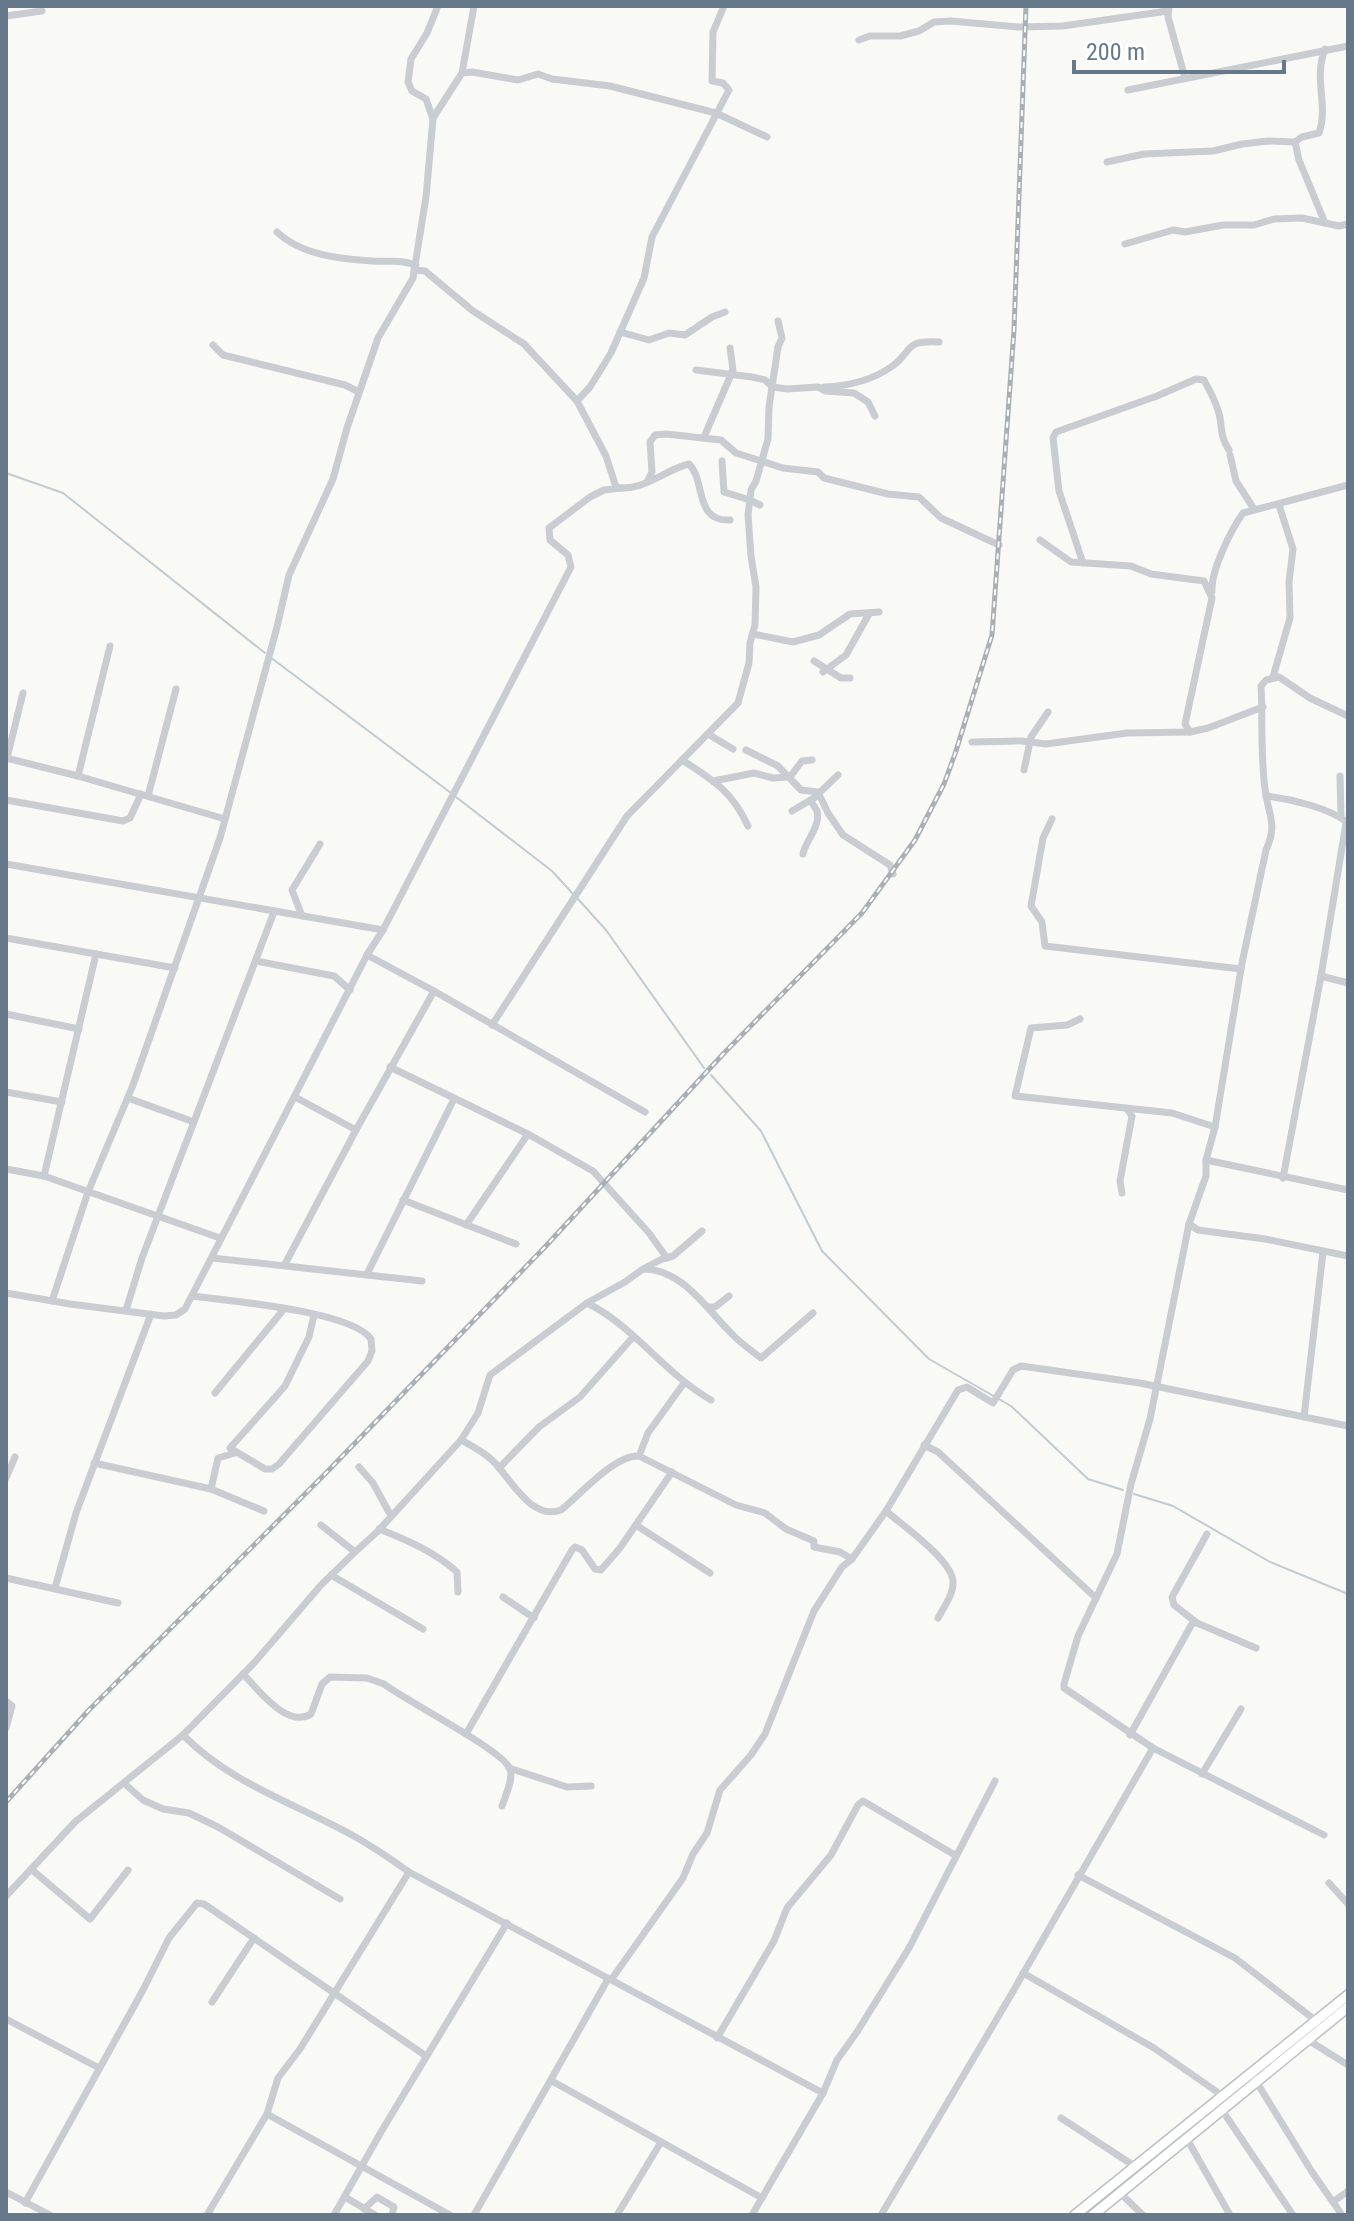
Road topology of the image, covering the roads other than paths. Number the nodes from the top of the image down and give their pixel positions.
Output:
1 (438, 6) edge
2 (474, 6) edge
3 (724, 6) edge
4 (1168, 9) edge
5 (42, 11) dead end
6 (6, 16) edge
7 (859, 40) dead end
8 (1348, 46) edge
9 (1325, 49) junction
10 (462, 73) junction
11 (1185, 78) junction
12 (1128, 90) dead end
13 (716, 113) junction
14 (433, 119) junction
15 (767, 137) dead end
16 (1295, 142) junction
17 (1107, 162) dead end
18 (1325, 223) junction
19 (1348, 224) edge
20 (277, 232) dead end
21 (1125, 244) dead end
22 (415, 268) junction
23 (725, 312) dead end
24 (778, 321) dead end
25 (620, 332) junction
26 (939, 342) dead end
27 (213, 345) dead end
28 (730, 348) dead end
29 (696, 370) dead end
30 (731, 374) junction
31 (773, 387) junction
32 (818, 387) junction
33 (359, 392) junction
34 (577, 401) junction
35 (875, 416) dead end
36 (704, 437) junction
37 (722, 461) dead end
38 (761, 461) junction
39 (647, 482) junction
40 (1348, 485) edge
41 (622, 488) junction
42 (750, 500) junction
43 (760, 505) dead end
44 (1279, 505) junction
45 (1254, 509) junction
46 (730, 520) dead end
47 (1040, 540) dead end
48 (999, 545) dead end
49 (1083, 563) junction
50 (1212, 598) junction
51 (879, 612) dead end
52 (869, 614) junction
53 (753, 634) junction
54 (110, 646) dead end
55 (814, 661) dead end
56 (826, 670) junction
57 (1273, 677) junction
58 (850, 678) dead end
59 (176, 689) dead end
60 (23, 693) dead end
61 (1263, 707) junction
62 (1048, 712) dead end
63 (1348, 716) edge
64 (1190, 732) junction
65 (708, 734) junction
66 (972, 742) dead end
67 (1030, 742) junction
68 (733, 749) dead end
69 (746, 750) dead end
70 (6, 758) edge
71 (682, 760) junction
72 (812, 760) dead end
73 (1024, 770) dead end
74 (838, 775) dead end
75 (78, 776) junction
76 (1340, 776) dead end
77 (790, 777) junction
78 (713, 781) junction
79 (818, 792) junction
80 (144, 795) junction
81 (1266, 796) junction
82 (6, 800) edge
83 (811, 800) junction
84 (792, 811) dead end
85 (225, 819) junction
86 (1052, 819) dead end
87 (1345, 821) edge
88 (748, 826) dead end
89 (320, 844) dead end
90 (803, 854) dead end
91 (6, 864) edge
92 (893, 874) dead end
93 (198, 898) junction
94 (274, 912) junction
95 (302, 916) junction
96 (383, 930) junction
97 (6, 938) edge
98 (96, 954) junction
99 (367, 955) junction
100 (256, 961) junction
101 (175, 968) junction
102 (1241, 969) junction
103 (1321, 976) junction
104 (1348, 983) edge
105 (350, 990) junction
106 (434, 991) junction
107 (6, 1014) edge
108 (1080, 1019) dead end
109 (492, 1025) junction
110 (79, 1029) junction
111 (390, 1067) junction
112 (6, 1092) edge
113 (295, 1097) junction
114 (128, 1098) junction
115 (454, 1099) junction
116 (62, 1102) junction
117 (1127, 1109) junction
118 (645, 1112) dead end
119 (194, 1122) junction
120 (1215, 1127) junction
121 (356, 1130) junction
122 (528, 1134) junction
123 (1206, 1160) junction
124 (7, 1172) edge
125 (44, 1176) junction
126 (1283, 1178) junction
127 (1348, 1190) edge
128 (88, 1192) junction
129 (1122, 1193) dead end
130 (403, 1200) junction
131 (159, 1215) junction
132 (1189, 1224) junction
133 (466, 1225) junction
134 (702, 1231) dead end
135 (220, 1238) junction
136 (516, 1244) dead end
137 (1323, 1252) junction
138 (1348, 1256) edge
139 (212, 1258) junction
140 (667, 1258) junction
141 (285, 1264) junction
142 (643, 1269) junction
143 (367, 1274) junction
144 (422, 1281) dead end
145 (6, 1293) edge
146 (193, 1296) junction
147 (729, 1296) dead end
148 (52, 1301) junction
149 (587, 1303) junction
150 (708, 1307) junction
151 (284, 1309) junction
152 (126, 1310) junction
153 (813, 1313) dead end
154 (151, 1314) junction
155 (314, 1315) junction
156 (633, 1337) junction
157 (684, 1383) junction
158 (1156, 1388) junction
159 (215, 1393) dead end
160 (711, 1400) dead end
161 (1304, 1417) junction
162 (1348, 1426) edge
163 (461, 1440) junction
164 (924, 1445) junction
165 (235, 1453) junction
166 (639, 1456) junction
167 (15, 1457) dead end
168 (94, 1463) junction
169 (359, 1467) dead end
170 (499, 1468) junction
171 (672, 1472) junction
172 (6, 1478) edge
173 (211, 1489) junction
174 (264, 1511) dead end
175 (886, 1511) junction
176 (391, 1516) junction
177 (321, 1525) dead end
178 (636, 1525) junction
179 (379, 1529) junction
180 (1207, 1534) dead end
181 (355, 1552) junction
182 (852, 1559) junction
183 (710, 1573) dead end
184 (331, 1575) junction
185 (6, 1578) edge
186 (55, 1588) junction
187 (458, 1592) dead end
188 (503, 1597) dead end
189 (1096, 1598) junction
190 (118, 1603) dead end
191 (534, 1618) junction
192 (938, 1618) dead end
193 (1197, 1623) junction
194 (423, 1629) dead end
195 (1256, 1648) dead end
196 (243, 1674) junction
197 (6, 1701) edge
198 (1241, 1709) dead end
199 (6, 1728) edge
200 (466, 1734) junction
201 (183, 1735) junction
202 (1130, 1735) junction
203 (1153, 1748) junction
204 (509, 1768) junction
205 (1202, 1774) junction
206 (995, 1781) dead end
207 (125, 1784) junction
208 (591, 1786) dead end
209 (502, 1806) dead end
210 (1324, 1835) dead end
211 (955, 1855) junction
212 (31, 1869) junction
213 (128, 1870) dead end
214 (409, 1872) junction
215 (1078, 1875) junction
216 (1329, 1883) dead end
217 (6, 1896) edge
218 (340, 1899) dead end
219 (1348, 1904) edge
220 (507, 1923) junction
221 (254, 1938) junction
222 (1023, 1973) junction
223 (610, 1980) junction
224 (334, 1992) junction
225 (1348, 1995) edge
226 (212, 2002) dead end
227 (1348, 2007) edge
228 (6, 2019) edge
229 (1315, 2020) junction
230 (717, 2038) junction
231 (1308, 2040) junction
232 (426, 2056) junction
233 (1347, 2063) edge
234 (99, 2068) junction
235 (1254, 2076) junction
236 (552, 2081) junction
237 (823, 2093) junction
238 (1223, 2096) junction
239 (1222, 2110) junction
240 (267, 2114) junction
241 (1061, 2118) dead end
242 (1187, 2139) junction
243 (661, 2142) junction
244 (363, 2167) junction
245 (1136, 2167) junction
246 (1348, 2191) edge
247 (6, 2192) edge
248 (1120, 2193) junction
249 (345, 2197) junction
250 (762, 2198) junction
251 (1333, 2202) junction
252 (25, 2203) junction
253 (364, 2209) junction
254 (50, 2215) edge
255 (207, 2215) edge
256 (334, 2215) edge
257 (375, 2215) edge
258 (392, 2215) edge
259 (450, 2215) edge
260 (474, 2215) edge
261 (617, 2215) edge
262 (752, 2215) edge
263 (881, 2215) edge
264 (1075, 2215) edge
265 (1093, 2215) edge
266 (1143, 2215) edge
267 (1230, 2215) edge
268 (1293, 2215) edge
269 (1342, 2215) edge

1 - 14 street
2 - 10 street
3 - 13 street
4 - 7 street
4 - 11 street
5 - 6 street
8 - 9 street
9 - 11 street
9 - 16 street
10 - 13 street
10 - 14 street
11 - 12 street
13 - 15 street
13 - 25 street
14 - 22 street
16 - 17 street
16 - 18 street
18 - 19 street
18 - 21 street
20 - 22 street
22 - 33 street
22 - 34 street
23 - 25 street
24 - 31 street
25 - 34 street
26 - 32 street
27 - 33 street
28 - 30 street
29 - 30 street
30 - 31 street
30 - 36 street
31 - 32 street
31 - 38 street
32 - 35 street
33 - 85 street
34 - 41 street
36 - 38 street
36 - 39 street
37 - 42 street
38 - 42 street
38 - 48 street
39 - 41 street
39 - 46 street
40 - 44 street
41 - 96 street
42 - 43 street
42 - 53 street
44 - 45 street
44 - 57 street
45 - 49 street
45 - 50 street
47 - 49 street
49 - 50 street
50 - 64 street
51 - 52 street
52 - 53 street
52 - 56 street
53 - 65 street
54 - 75 street
55 - 56 street
56 - 58 street
57 - 61 street
57 - 63 street
59 - 80 street
60 - 70 street
61 - 64 street
61 - 81 street
62 - 67 street
64 - 67 street
65 - 68 street
65 - 71 street
66 - 67 street
67 - 73 street
69 - 77 street
70 - 75 street
71 - 78 street
71 - 109 street
72 - 77 street
74 - 79 street
75 - 80 street
76 - 87 street
77 - 78 street
77 - 79 street
78 - 88 street
79 - 83 street
79 - 92 street
80 - 82 street
80 - 85 street
81 - 87 street
81 - 102 street
83 - 84 street
83 - 90 street
85 - 93 street
86 - 102 street
87 - 103 street
89 - 95 street
91 - 93 street
93 - 94 street
93 - 101 street
94 - 95 street
94 - 100 street
95 - 96 street
96 - 99 street
97 - 98 street
98 - 101 street
98 - 110 street
99 - 105 street
99 - 106 street
100 - 105 street
100 - 119 street
101 - 114 street
102 - 120 street
103 - 104 street
103 - 126 street
105 - 113 street
106 - 109 street
106 - 111 street
107 - 110 street
108 - 117 street
109 - 118 street
110 - 116 street
111 - 115 street
111 - 121 street
112 - 116 street
113 - 121 street
113 - 135 street
114 - 119 street
114 - 128 street
115 - 122 street
115 - 130 street
116 - 125 street
117 - 120 street
117 - 129 street
119 - 131 street
120 - 123 street
121 - 141 street
122 - 133 street
122 - 140 street
123 - 126 street
123 - 132 street
124 - 125 street
125 - 128 street
126 - 127 street
128 - 131 street
128 - 148 street
130 - 133 street
130 - 143 street
131 - 135 street
131 - 152 street
132 - 137 street
132 - 158 street
133 - 136 street
134 - 140 street
135 - 139 street
137 - 138 street
137 - 161 street
139 - 141 street
139 - 146 street
140 - 142 street
141 - 143 street
142 - 149 street
142 - 150 street
143 - 144 street
145 - 148 street
146 - 151 street
146 - 154 street
147 - 150 street
148 - 152 street
149 - 156 street
149 - 163 street
150 - 153 street
151 - 155 street
151 - 159 street
152 - 154 street
154 - 168 street
155 - 165 street
155 - 165 street
156 - 157 street
156 - 170 street
157 - 160 street
157 - 166 street
158 - 161 street
158 - 164 street
158 - 189 street
161 - 162 street
163 - 170 street
163 - 176 street
164 - 175 street
164 - 189 street
165 - 173 street
166 - 170 street
166 - 171 street
167 - 172 street
168 - 173 street
168 - 186 street
169 - 176 street
171 - 178 street
171 - 182 street
173 - 174 street
175 - 182 street
175 - 192 street
176 - 179 street
177 - 181 street
178 - 183 street
178 - 191 street
179 - 181 street
179 - 187 street
180 - 193 street
181 - 184 street
182 - 223 street
184 - 194 street
184 - 196 street
185 - 186 street
186 - 190 street
188 - 191 street
189 - 202 street
191 - 200 street
193 - 195 street
193 - 202 street
196 - 200 street
196 - 201 street
197 - 199 street
198 - 205 street
200 - 204 street
201 - 207 street
201 - 214 street
202 - 203 street
203 - 205 street
203 - 215 street
204 - 208 street
204 - 209 street
205 - 210 street
206 - 211 street
207 - 212 street
207 - 218 street
211 - 230 street
211 - 237 street
212 - 213 street
212 - 217 street
214 - 220 street
214 - 224 street
215 - 222 street
215 - 229 street
216 - 219 street
220 - 223 street
220 - 232 street
221 - 224 street
221 - 226 street
221 - 234 street
222 - 238 street
222 - 263 street
223 - 230 street
223 - 236 street
224 - 232 street
224 - 240 street
225 - 229 main road
227 - 231 main road
228 - 234 street
229 - 235 main road
230 - 237 street
231 - 233 street
231 - 235 main road
232 - 244 street
234 - 252 street
235 - 238 main road
235 - 239 main road
235 - 251 street
236 - 243 street
236 - 260 street
237 - 250 street
238 - 245 main road
239 - 242 main road
239 - 268 street
240 - 244 street
240 - 255 street
241 - 245 street
242 - 248 main road
242 - 267 street
243 - 250 street
243 - 261 street
244 - 249 street
244 - 259 street
245 - 264 main road
246 - 251 street
247 - 252 street
248 - 265 main road
248 - 266 street
249 - 253 street
249 - 256 street
250 - 262 street
251 - 269 street
252 - 254 street
253 - 257 street
253 - 258 street

